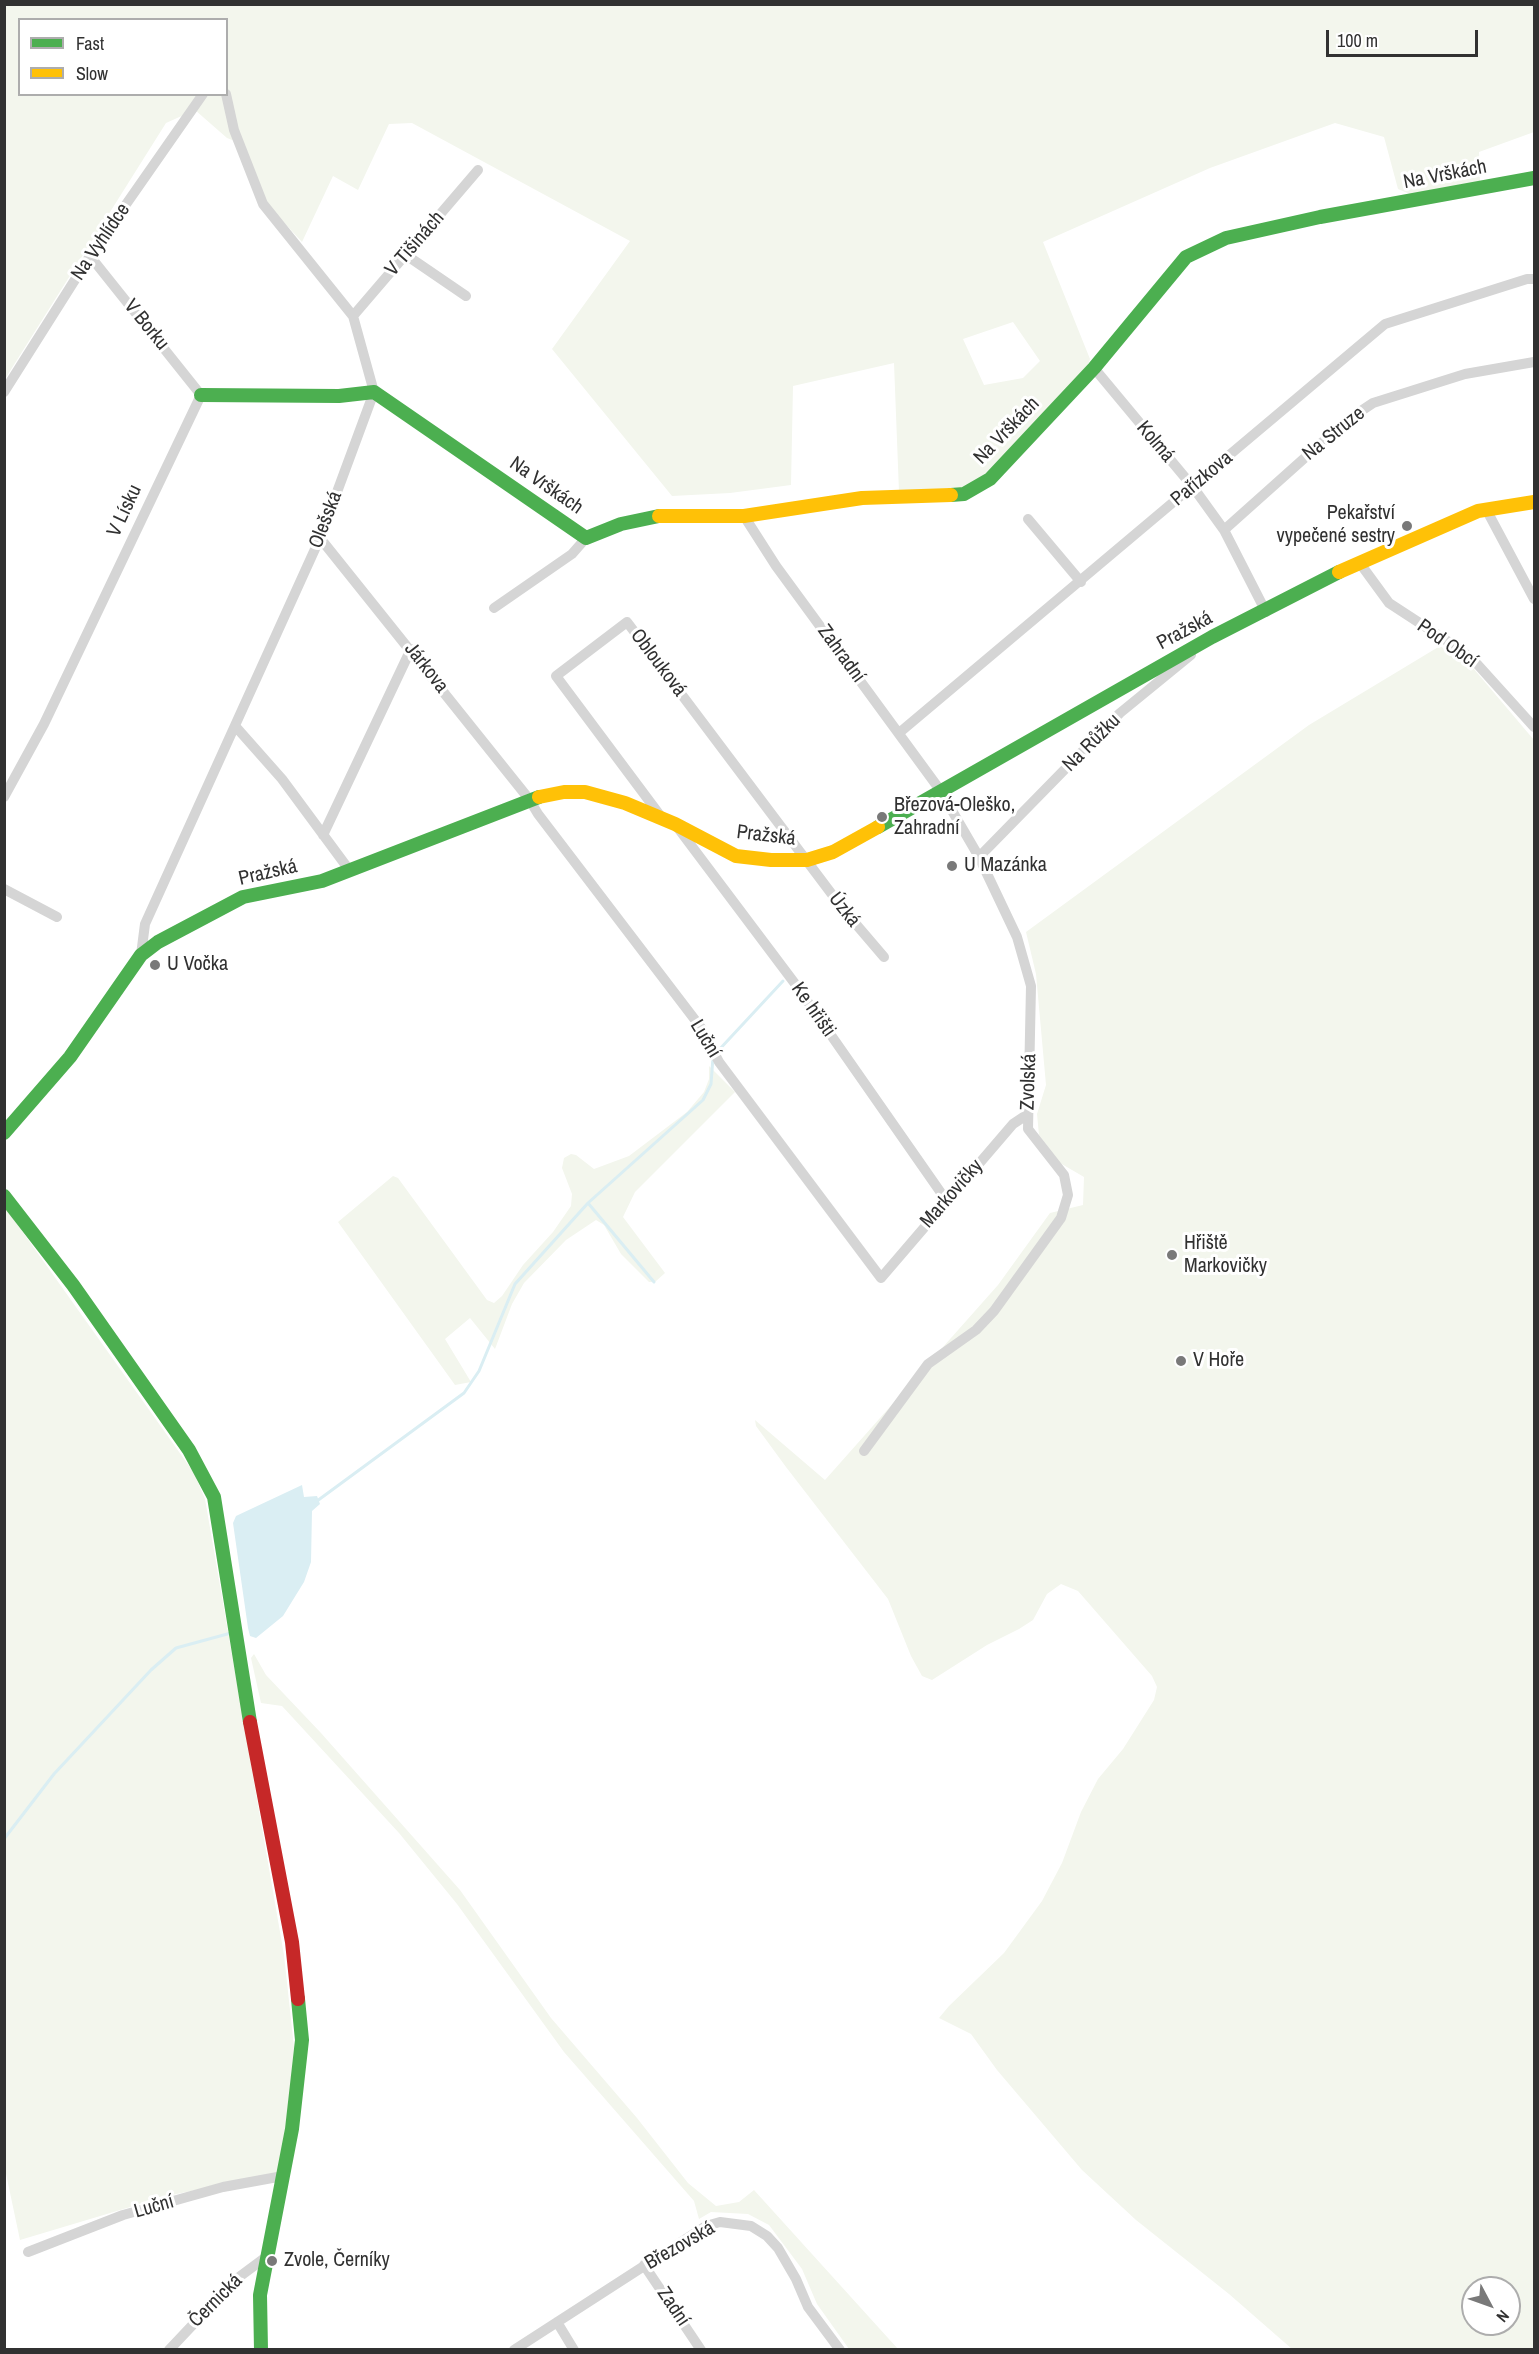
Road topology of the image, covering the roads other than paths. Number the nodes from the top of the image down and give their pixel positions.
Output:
1 (201, 96) edge
2 (226, 96) edge
3 (478, 170) dead end
4 (1534, 178) edge
5 (406, 255) junction
6 (90, 256) junction
7 (1534, 279) edge
8 (466, 296) dead end
9 (353, 316) junction
10 (1534, 362) edge
11 (1094, 368) junction
12 (4, 392) edge
13 (374, 392) junction
14 (201, 395) junction
15 (1193, 487) junction
16 (1534, 501) edge
17 (1486, 508) junction
18 (744, 516) junction
19 (1028, 519) dead end
20 (1224, 530) junction
21 (320, 538) junction
22 (586, 538) junction
23 (1359, 562) junction
24 (1081, 582) junction
25 (1534, 599) edge
26 (494, 608) dead end
27 (1266, 612) junction
28 (1212, 637) junction
29 (411, 649) junction
30 (236, 727) junction
31 (1534, 728) edge
32 (899, 733) junction
33 (940, 790) junction
34 (4, 797) edge
35 (530, 799) junction
36 (669, 821) junction
37 (323, 835) junction
38 (979, 857) junction
39 (807, 860) junction
40 (350, 871) junction
41 (4, 889) edge
42 (57, 917) dead end
43 (141, 955) junction
44 (884, 957) dead end
45 (1028, 1114) junction
46 (4, 1134) edge
47 (4, 1196) edge
48 (946, 1200) junction
49 (881, 1278) joint
50 (864, 1451) dead end
51 (283, 2176) junction
52 (28, 2252) dead end
53 (266, 2257) junction
54 (644, 2265) junction
55 (557, 2322) junction
56 (169, 2349) edge
57 (261, 2349) edge
58 (514, 2349) edge
59 (574, 2349) edge
60 (701, 2349) edge
61 (840, 2349) edge

1 - 6 street, Na Vyhlídce
2 - 9 street
3 - 5 street, V Tišinách
4 - 11 street, Na Vrškách
5 - 8 street
5 - 9 street, V Tišinách
6 - 12 street, Na Vyhlídce
6 - 14 street, V Borku
7 - 15 street, Pařízkova
9 - 13 street
10 - 20 street, Na Struze
11 - 15 street, Kolmá
11 - 18 street, Na Vrškách
13 - 14 street
13 - 21 street, Olešská
13 - 22 street, Na Vrškách
14 - 34 street, V Lísku
15 - 20 street, Kolmá
15 - 24 street, Pařízkova
16 - 17 street, Pražská
17 - 23 street, Pražská
17 - 25 street
18 - 22 street, Na Vrškách
18 - 32 street, Zahradní
19 - 24 street
20 - 27 street, Kolmá
21 - 29 street, Járkova
21 - 30 street, Olešská
22 - 26 street
23 - 27 street, Pražská
23 - 31 street, Pod Obcí
24 - 32 street, Pařízkova
27 - 28 street, Pražská
28 - 33 street, Pražská
28 - 38 street, Na Růžku
29 - 35 street, Járkova
29 - 37 street
30 - 37 street
30 - 43 street, Olešská
32 - 33 street, Zahradní
33 - 38 street, Zvolská
33 - 39 street, Pražská
35 - 36 street, Pražská
35 - 40 street, Pražská
35 - 49 street, Luční
36 - 39 street, Pražská
36 - 39 street, Oblouková
36 - 48 street, Ke hřišti
37 - 40 street
38 - 45 street, Zvolská
39 - 44 street, Úzká
40 - 43 street, Pražská
41 - 42 street
43 - 46 street, Pražská
45 - 48 street, Markovičky
45 - 50 street, Zvolská
47 - 51 street
48 - 49 street, Markovičky
51 - 52 street, Luční
51 - 53 street
53 - 56 street, Černická
53 - 57 street
54 - 55 street, Březovská
54 - 60 street, Zadní
54 - 61 street, Březovská
55 - 58 street, Březovská
55 - 59 street

